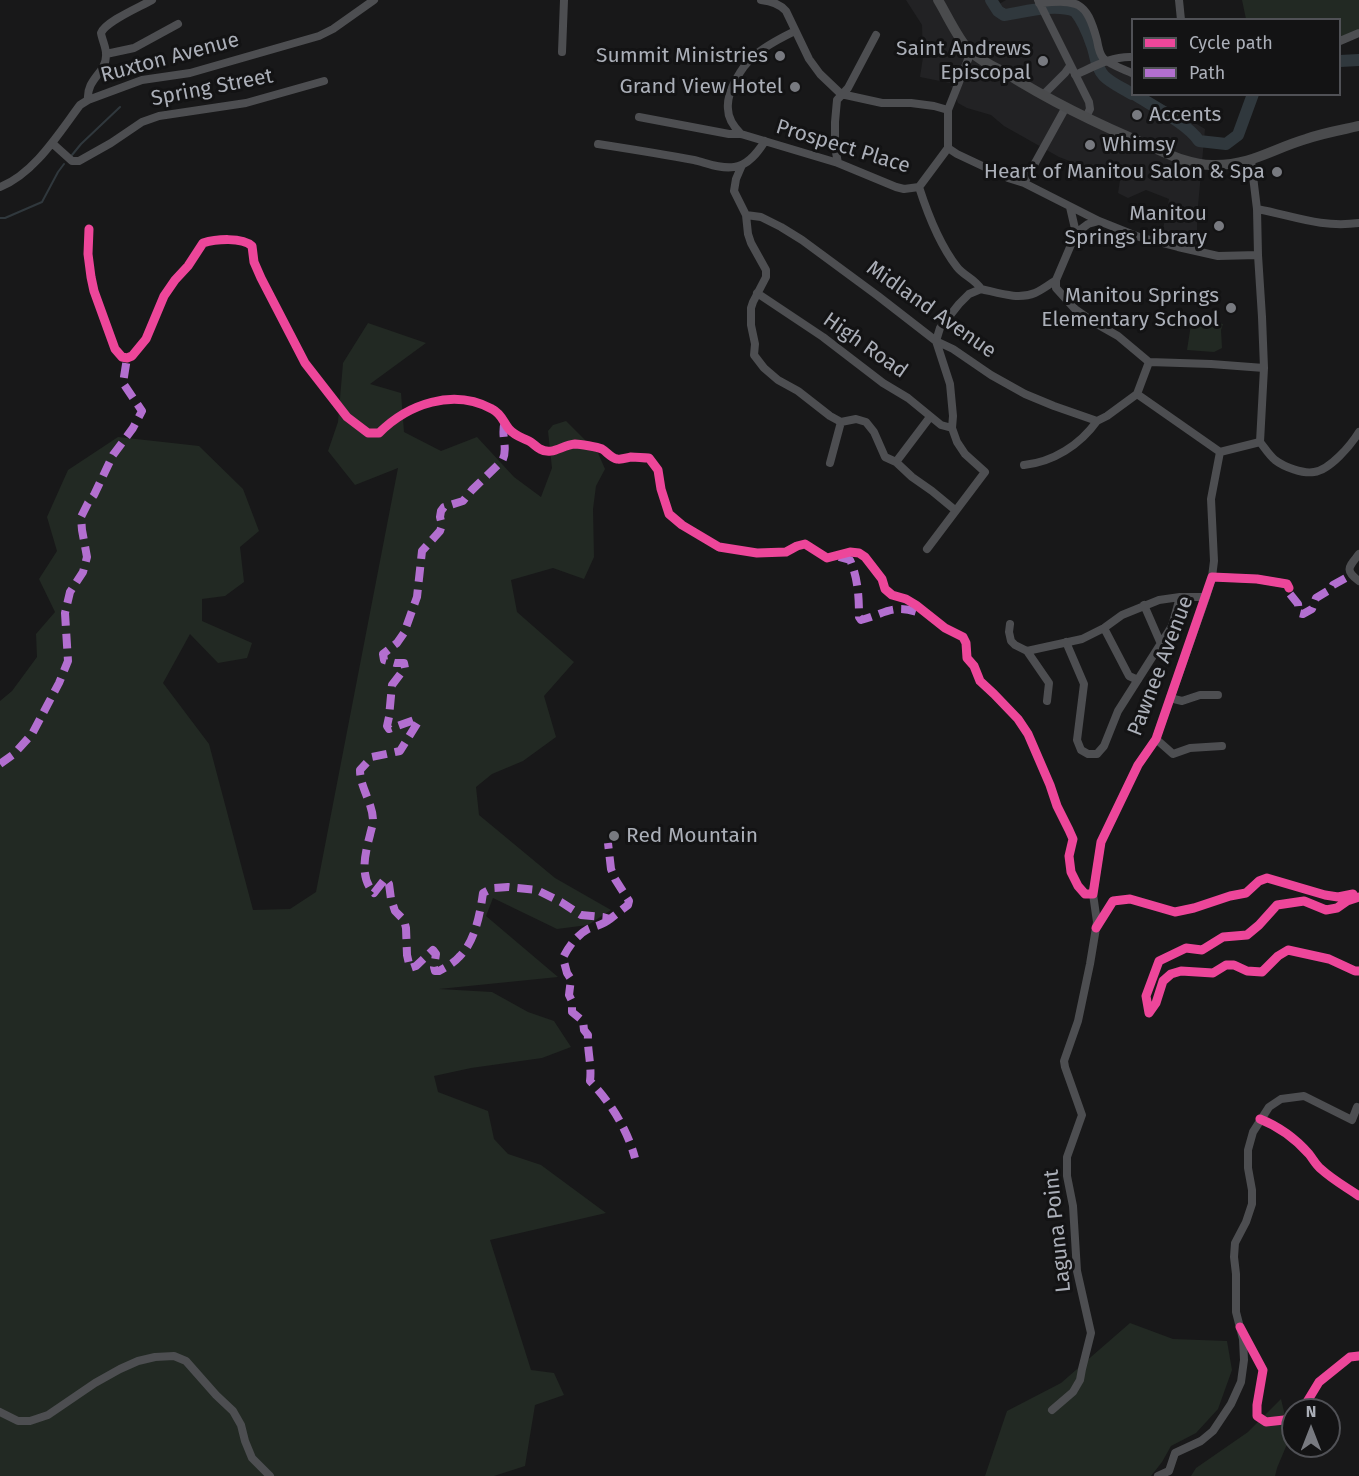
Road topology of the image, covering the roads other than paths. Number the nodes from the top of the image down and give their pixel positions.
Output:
1 (152, 0) edge
2 (374, 0) edge
3 (564, 0) edge
4 (761, 0) edge
5 (938, 0) edge
6 (1179, 0) edge
7 (1039, 3) edge
8 (1181, 18) edge
9 (178, 24) dead end
10 (795, 31) junction
11 (1359, 33) edge
12 (876, 35) dead end
13 (1341, 41) edge
14 (562, 52) dead end
15 (971, 52) junction
16 (106, 54) junction
17 (1131, 57) edge
18 (1100, 64) junction
19 (1070, 66) junction
20 (1131, 73) edge
21 (1075, 75) junction
22 (324, 81) dead end
23 (841, 94) junction
24 (1043, 95) junction
25 (88, 100) junction
26 (1066, 107) junction
27 (948, 110) junction
28 (639, 117) dead end
29 (1086, 117) junction
30 (1359, 126) edge
31 (741, 134) junction
32 (765, 141) junction
33 (598, 144) dead end
34 (55, 146) junction
35 (948, 148) junction
36 (1251, 160) junction
37 (838, 163) junction
38 (742, 165) junction
39 (1024, 183) junction
40 (0, 187) edge
41 (919, 187) junction
42 (1070, 207) junction
43 (1257, 209) junction
44 (746, 214) junction
45 (1099, 221) junction
46 (1359, 223) edge
47 (1076, 233) junction
48 (1258, 255) junction
49 (1056, 280) junction
50 (981, 289) junction
51 (757, 293) junction
52 (936, 341) junction
53 (1149, 362) junction
54 (1264, 368) junction
55 (1137, 394) junction
56 (930, 417) junction
57 (1097, 421) junction
58 (842, 422) junction
59 (952, 428) junction
60 (1359, 432) edge
61 (1260, 441) junction
62 (1220, 452) junction
63 (897, 462) junction
64 (830, 463) dead end
65 (1024, 465) dead end
66 (956, 510) junction
67 (927, 549) dead end
68 (1359, 554) edge
69 (1212, 577) junction
70 (1359, 581) edge
71 (1288, 588) dead end
72 (1180, 597) junction
73 (1206, 597) junction
74 (1144, 605) junction
75 (1010, 624) dead end
76 (1104, 628) junction
77 (1066, 642) junction
78 (1161, 644) junction
79 (1027, 651) junction
80 (1138, 680) junction
81 (1218, 695) dead end
82 (1170, 698) junction
83 (1047, 701) dead end
84 (1156, 739) junction
85 (1222, 746) dead end
86 (1138, 765) joint
87 (1357, 1107) dead end
88 (1052, 1410) dead end
89 (0, 1412) edge
90 (270, 1476) edge
91 (1158, 1476) edge

1 - 16 street
2 - 25 street, Ruxton Avenue
3 - 14 street
4 - 10 street
5 - 15 main road
6 - 8 street
7 - 18 street
7 - 19 street
9 - 16 street
10 - 23 street
10 - 31 street
11 - 13 street
12 - 23 street
15 - 24 main road
15 - 27 street
16 - 25 street
17 - 18 street
18 - 20 street
18 - 21 street
19 - 21 street
19 - 24 street
21 - 29 street
22 - 34 street, Spring Street
23 - 27 street
23 - 37 street
24 - 26 main road
25 - 34 street, Ruxton Avenue
26 - 29 main road
26 - 39 street
27 - 35 street
28 - 31 street, Prospect Place
29 - 36 main road
30 - 36 main road
31 - 32 street, Prospect Place
32 - 37 street, Prospect Place
32 - 38 street
33 - 38 street
34 - 40 street, Ruxton Avenue
35 - 39 street
35 - 41 street
36 - 43 street
37 - 41 street, Prospect Place
38 - 44 street
39 - 42 street
41 - 50 street, Prospect Place
42 - 45 street
42 - 47 street
43 - 46 street
43 - 48 street
44 - 51 street
44 - 52 street, Midland Avenue
45 - 47 street
45 - 48 street
47 - 49 street
48 - 54 street
49 - 50 street, Prospect Place
49 - 53 street
50 - 52 street
51 - 56 street, High Road
51 - 58 street
52 - 57 street, Midland Avenue
52 - 59 street
53 - 54 street
53 - 55 street
54 - 61 street
55 - 57 street
55 - 62 street
56 - 59 street, High Road
56 - 63 street
57 - 65 street
58 - 63 street
58 - 64 street
59 - 66 street
60 - 61 street
61 - 62 street
62 - 69 street, Pawnee Avenue
63 - 66 street
66 - 67 street
68 - 70 street
69 - 71 street
69 - 73 street, Pawnee Avenue
72 - 73 street
72 - 74 street
72 - 78 street
73 - 82 street, Pawnee Avenue
74 - 76 street
74 - 78 street
75 - 79 street
76 - 77 street
76 - 80 street
77 - 79 street
77 - 80 street
78 - 80 street
79 - 83 street
81 - 82 street
82 - 84 street, Pawnee Avenue
84 - 85 street
84 - 86 street, Pawnee Avenue
86 - 88 street, Laguna Point
87 - 91 street
89 - 90 street

